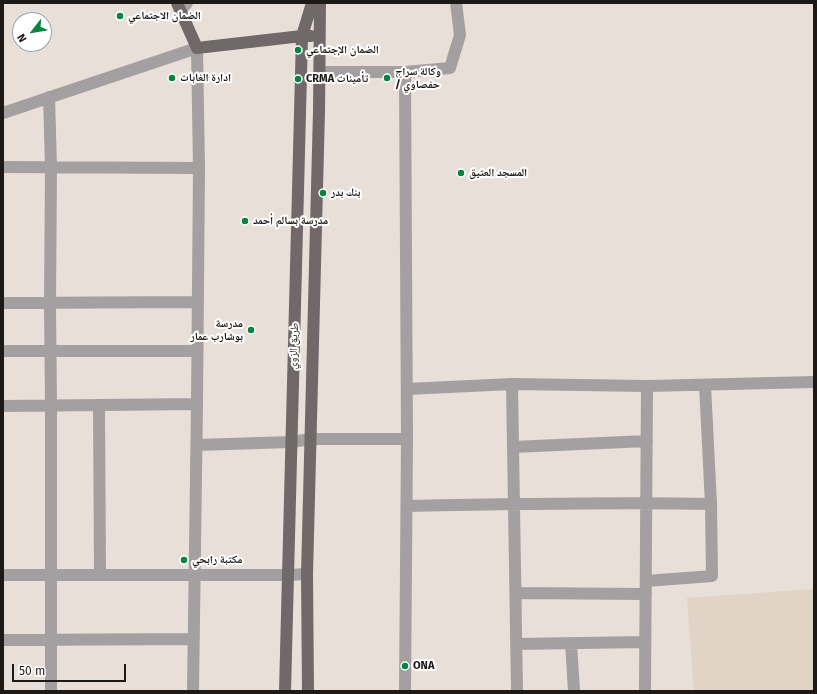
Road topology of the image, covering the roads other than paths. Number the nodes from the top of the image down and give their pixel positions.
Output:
1 (312, 3) edge
2 (320, 3) edge
3 (456, 3) edge
4 (181, 6) edge
5 (302, 36) junction
6 (320, 36) junction
7 (196, 48) junction
8 (320, 72) junction
9 (405, 72) junction
10 (49, 97) junction
11 (3, 113) edge
12 (3, 167) edge
13 (51, 167) junction
14 (199, 168) junction
15 (197, 302) junction
16 (3, 303) edge
17 (50, 303) junction
18 (3, 351) edge
19 (197, 351) junction
20 (50, 352) junction
21 (814, 382) edge
22 (512, 384) junction
23 (705, 384) junction
24 (647, 386) junction
25 (407, 389) junction
26 (197, 404) junction
27 (51, 405) junction
28 (99, 405) junction
29 (3, 406) edge
30 (311, 439) junction
31 (407, 439) junction
32 (647, 441) junction
33 (291, 442) junction
34 (197, 445) junction
35 (513, 447) junction
36 (646, 503) junction
37 (514, 504) junction
38 (711, 504) junction
39 (407, 506) junction
40 (307, 574) junction
41 (3, 575) edge
42 (51, 575) junction
43 (100, 575) junction
44 (195, 575) junction
45 (288, 575) junction
46 (646, 581) junction
47 (516, 593) junction
48 (646, 594) junction
49 (3, 640) edge
50 (51, 640) junction
51 (194, 640) junction
52 (645, 642) junction
53 (572, 643) junction
54 (516, 644) junction
55 (51, 691) edge
56 (193, 691) edge
57 (285, 691) edge
58 (308, 691) edge
59 (405, 691) edge
60 (517, 691) edge
61 (574, 691) edge
62 (645, 691) edge

1 - 5 main road, طريق الزوي
2 - 6 main road, طريق الزوي
3 - 9 street
4 - 7 main road
5 - 6 main road
5 - 7 main road
5 - 33 main road, طريق الزوي
6 - 8 main road, طريق الزوي
7 - 10 street
7 - 14 street
8 - 9 street
8 - 30 main road, طريق الزوي
9 - 25 street
10 - 11 street
10 - 13 street
12 - 13 street
13 - 14 street
13 - 17 street
14 - 15 street
15 - 17 street
15 - 19 street
16 - 17 street
17 - 20 street
18 - 20 street
19 - 20 street
19 - 26 street
20 - 27 street
21 - 23 street
22 - 24 street
22 - 25 street
22 - 35 street
23 - 24 street
23 - 38 street
24 - 32 street
25 - 31 street
26 - 28 street
26 - 34 street
27 - 28 street
27 - 29 street
27 - 42 street
28 - 43 street
30 - 31 street
30 - 33 street
30 - 40 main road, طريق الزوي
31 - 39 street
32 - 35 street
32 - 36 street
33 - 34 street
33 - 45 main road, طريق الزوي
34 - 44 street
35 - 37 street
36 - 37 street
36 - 38 street
36 - 46 street
37 - 39 street
37 - 47 street
38 - 46 street
39 - 59 street
40 - 45 street
40 - 58 main road, طريق الزوي
41 - 42 street
42 - 43 street
42 - 50 street
43 - 44 street
44 - 45 street
44 - 51 street
45 - 57 main road, طريق الزوي
46 - 48 street
47 - 48 street
47 - 54 street
48 - 52 street
49 - 50 street
50 - 51 street
50 - 55 street
51 - 56 street
52 - 53 street
52 - 62 street
53 - 54 street
53 - 61 street
54 - 60 street

